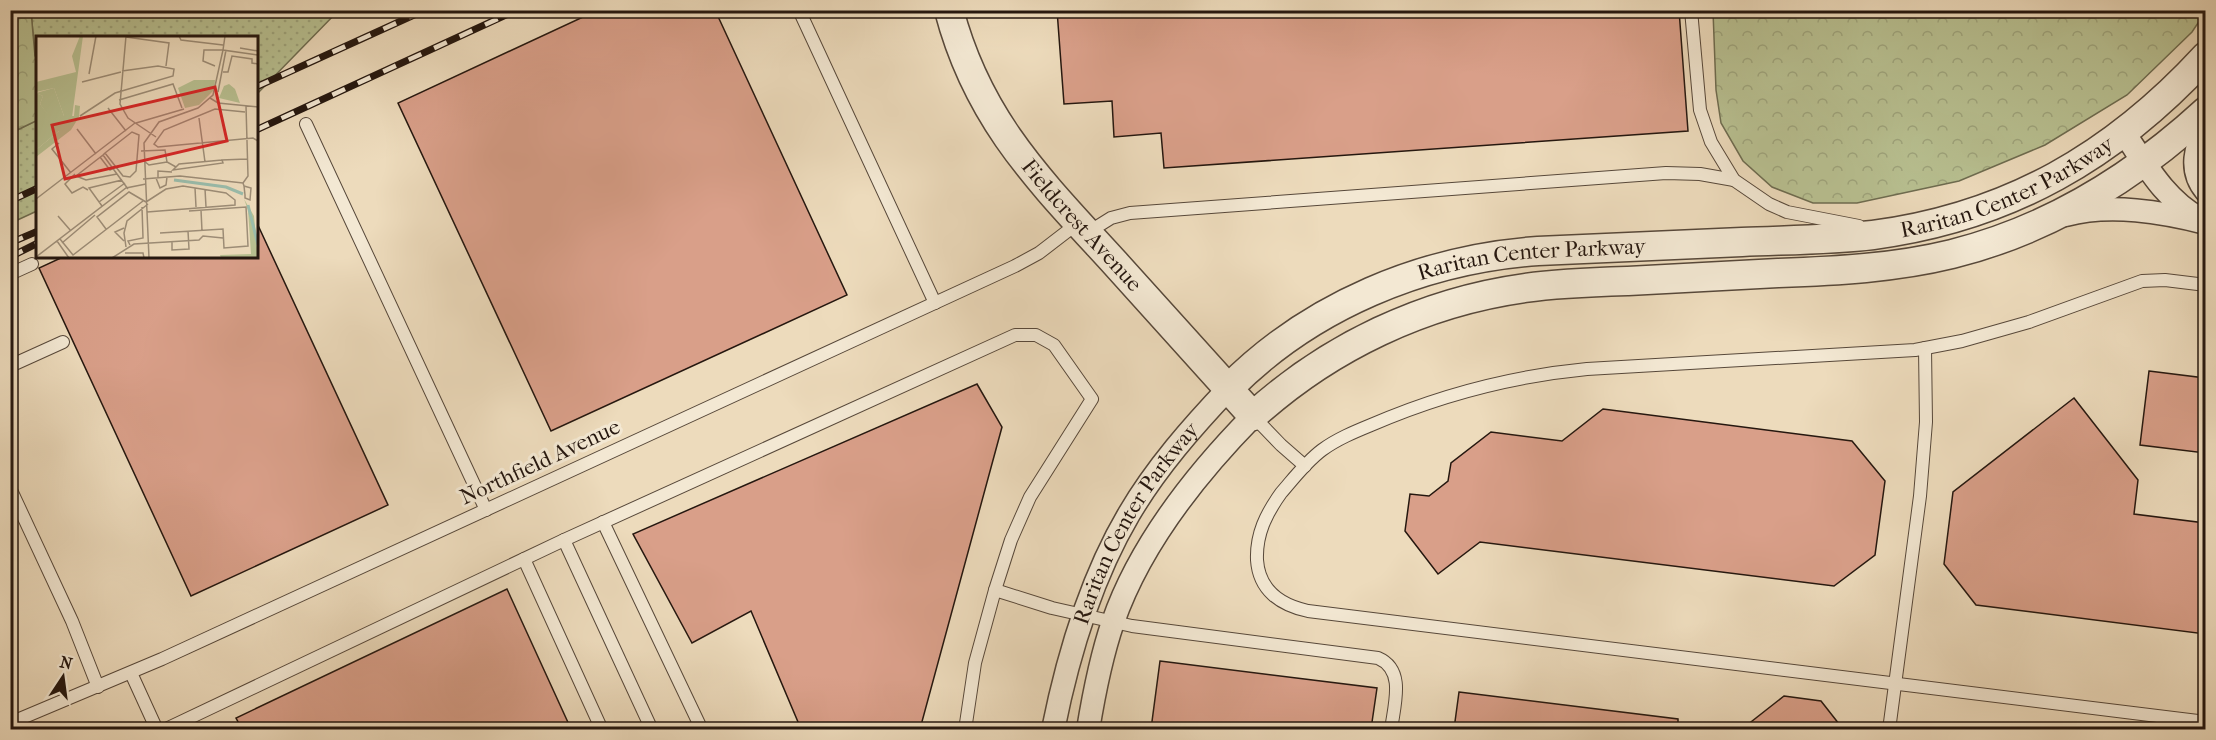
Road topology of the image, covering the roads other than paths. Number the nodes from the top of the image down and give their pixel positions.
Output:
1 (799, 10) edge
2 (949, 10) edge
3 (1692, 10) edge
4 (2205, 56) edge
5 (2205, 111) edge
6 (306, 124) dead end
7 (2205, 124) edge
8 (2124, 133) junction
9 (2145, 162) junction
10 (1734, 180) junction
11 (2205, 191) edge
12 (2045, 222) junction
13 (2205, 222) edge
14 (1082, 228) junction
15 (1895, 232) junction
16 (32, 264) dead end
17 (10, 274) edge
18 (2205, 285) edge
19 (935, 303) junction
20 (63, 342) dead end
21 (1924, 348) junction
22 (10, 366) edge
23 (1228, 388) junction
24 (1253, 416) junction
25 (1305, 466) junction
26 (10, 488) edge
27 (486, 510) junction
28 (603, 522) junction
29 (564, 540) junction
30 (524, 559) junction
31 (995, 590) junction
32 (1082, 616) junction
33 (1113, 623) junction
34 (131, 673) junction
35 (1895, 683) junction
36 (98, 687) junction
37 (2205, 722) edge
38 (10, 723) edge
39 (157, 729) edge
40 (164, 729) edge
41 (602, 729) edge
42 (652, 729) edge
43 (702, 729) edge
44 (965, 729) edge
45 (1053, 729) edge
46 (1088, 729) edge
47 (1391, 729) edge
48 (1889, 729) edge

1 - 19 lane
2 - 14 street, Fieldcrest Avenue
3 - 10 lane
4 - 8 street, Raritan Center Parkway
5 - 9 street, Raritan Center Parkway
6 - 27 lane
7 - 11 street
8 - 9 street
8 - 15 street, Raritan Center Parkway
9 - 12 street, Raritan Center Parkway
9 - 13 street
10 - 14 lane, Northfield Avenue
10 - 15 lane
12 - 13 street
12 - 24 street, Raritan Center Parkway
14 - 19 lane, Northfield Avenue
14 - 23 street, Fieldcrest Avenue
15 - 23 street, Raritan Center Parkway
16 - 17 lane
18 - 21 lane
19 - 27 lane, Northfield Avenue
20 - 22 lane
21 - 25 lane
21 - 35 lane
23 - 24 street, Fieldcrest Avenue
23 - 32 street, Raritan Center Parkway
24 - 25 lane
24 - 33 street, Raritan Center Parkway
25 - 35 lane
26 - 36 lane
27 - 34 lane, Northfield Avenue
28 - 29 lane
28 - 31 lane
28 - 43 lane
29 - 30 lane
29 - 42 lane
30 - 40 lane
30 - 41 lane
31 - 32 lane
31 - 44 lane
32 - 33 lane
32 - 45 street, Raritan Center Parkway
33 - 46 street, Raritan Center Parkway
33 - 47 lane
34 - 36 lane, Northfield Avenue
34 - 39 lane
35 - 37 lane
35 - 48 lane
36 - 38 lane, Northfield Avenue

